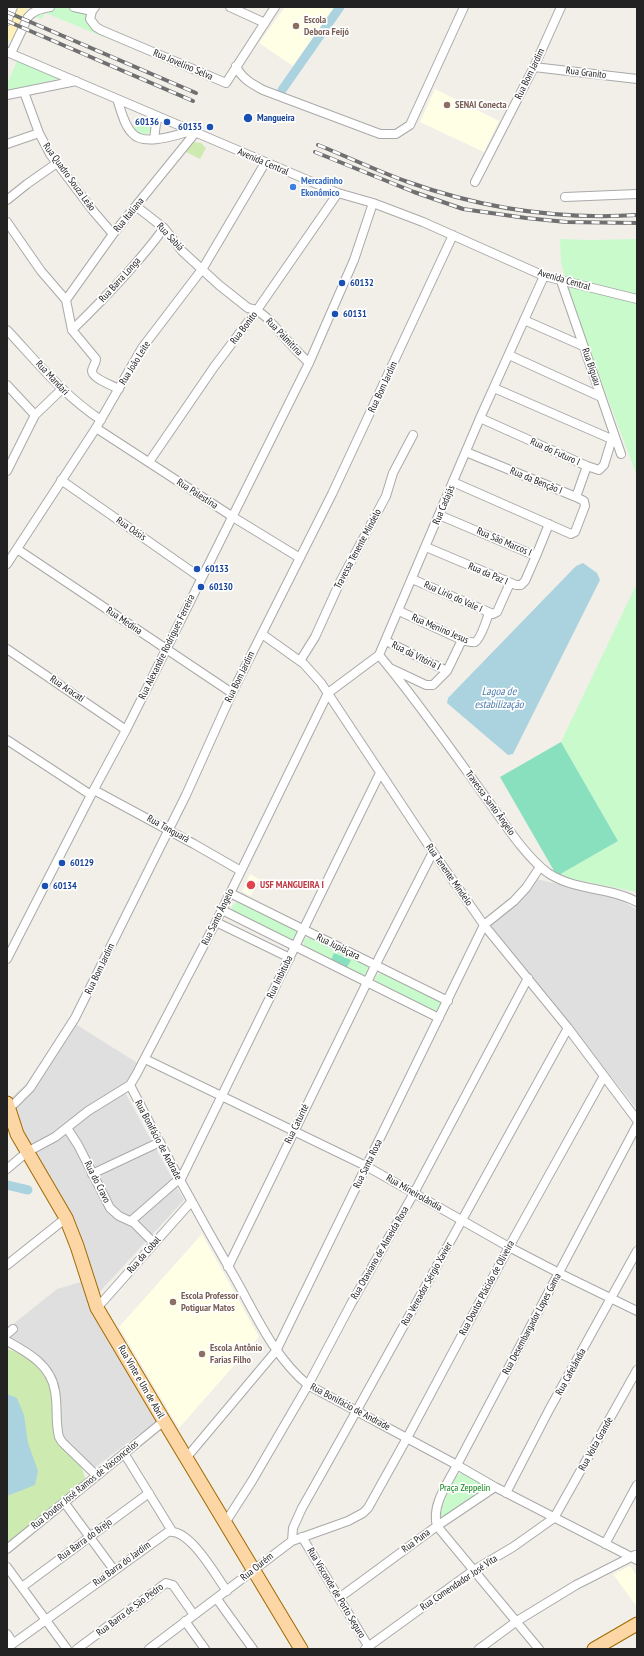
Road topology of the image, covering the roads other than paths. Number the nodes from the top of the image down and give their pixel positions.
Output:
1 (13, 7) edge
2 (50, 7) edge
3 (74, 7) edge
4 (230, 7) edge
5 (276, 7) edge
6 (464, 7) edge
7 (561, 7) edge
8 (94, 9) edge
9 (7, 21) edge
10 (264, 23) junction
11 (9, 53) edge
12 (236, 66) junction
13 (534, 67) junction
14 (637, 79) edge
15 (76, 81) junction
16 (24, 92) junction
17 (7, 95) edge
18 (117, 99) junction
19 (157, 116) junction
20 (193, 132) junction
21 (39, 133) junction
22 (154, 140) junction
23 (7, 144) edge
24 (265, 162) junction
25 (57, 163) junction
26 (475, 182) dead end
27 (338, 193) junction
28 (637, 194) edge
29 (565, 196) dead end
30 (7, 200) edge
31 (372, 203) junction
32 (137, 207) junction
33 (7, 222) edge
34 (164, 228) junction
35 (113, 234) junction
36 (453, 235) junction
37 (202, 268) junction
38 (544, 276) junction
39 (561, 280) junction
40 (637, 299) edge
41 (66, 300) junction
42 (257, 310) junction
43 (524, 320) junction
44 (7, 330) edge
45 (72, 330) junction
46 (583, 346) junction
47 (509, 355) junction
48 (309, 363) junction
49 (7, 385) edge
50 (494, 388) junction
51 (62, 389) junction
52 (119, 389) junction
53 (601, 397) junction
54 (35, 415) junction
55 (480, 418) junction
56 (101, 420) junction
57 (96, 428) junction
58 (413, 436) dead end
59 (614, 440) junction
60 (466, 452) junction
61 (621, 454) dead end
62 (149, 462) junction
63 (587, 466) junction
64 (7, 471) edge
65 (61, 480) junction
66 (453, 482) junction
67 (576, 497) junction
68 (439, 515) junction
69 (233, 517) junction
70 (550, 524) junction
71 (426, 547) junction
72 (17, 549) junction
73 (536, 556) junction
74 (300, 558) junction
75 (7, 564) edge
76 (201, 578) junction
77 (412, 579) junction
78 (510, 583) junction
79 (399, 611) junction
80 (492, 614) junction
81 (262, 634) junction
82 (462, 640) junction
83 (386, 641) junction
84 (7, 649) edge
85 (166, 649) junction
86 (379, 655) junction
87 (300, 661) junction
88 (390, 668) junction
89 (447, 671) junction
90 (232, 693) junction
91 (328, 693) junction
92 (126, 730) junction
93 (7, 740) edge
94 (380, 773) junction
95 (93, 792) junction
96 (168, 830) junction
97 (433, 852) junction
98 (540, 867) junction
99 (241, 871) junction
100 (230, 893) junction
101 (637, 902) edge
102 (222, 910) junction
103 (216, 922) junction
104 (484, 925) junction
105 (304, 930) junction
106 (295, 946) junction
107 (8, 956) edge
108 (290, 958) junction
109 (375, 966) junction
110 (528, 978) junction
111 (368, 983) junction
112 (448, 1001) junction
113 (439, 1018) junction
114 (568, 1028) junction
115 (145, 1059) junction
116 (604, 1076) junction
117 (130, 1085) junction
118 (222, 1097) junction
119 (7, 1105) edge
120 (637, 1120) edge
121 (637, 1125) edge
122 (68, 1128) junction
123 (294, 1132) junction
124 (160, 1142) junction
125 (27, 1152) junction
126 (366, 1166) junction
127 (7, 1169) edge
128 (92, 1174) junction
129 (180, 1180) junction
130 (414, 1193) junction
131 (191, 1202) junction
132 (66, 1218) junction
133 (131, 1221) junction
134 (462, 1221) junction
135 (154, 1243) junction
136 (509, 1247) junction
137 (637, 1252) edge
138 (7, 1265) edge
139 (228, 1267) junction
140 (559, 1273) junction
141 (611, 1299) junction
142 (97, 1308) junction
143 (637, 1311) edge
144 (7, 1341) edge
145 (276, 1351) junction
146 (637, 1370) edge
147 (308, 1385) junction
148 (357, 1411) junction
149 (164, 1421) junction
150 (407, 1438) junction
151 (124, 1453) junction
152 (187, 1457) junction
153 (457, 1465) junction
154 (96, 1475) junction
155 (637, 1485) edge
156 (495, 1487) junction
157 (149, 1493) junction
158 (506, 1493) junction
159 (372, 1500) joint
160 (64, 1502) junction
161 (554, 1518) junction
162 (225, 1523) junction
163 (437, 1526) junction
164 (172, 1531) junction
165 (90, 1537) junction
166 (302, 1537) junction
167 (292, 1541) junction
168 (605, 1544) junction
169 (7, 1549) edge
170 (635, 1557) edge
171 (7, 1567) edge
172 (114, 1570) junction
173 (474, 1570) junction
174 (253, 1571) junction
175 (22, 1587) junction
176 (227, 1591) junction
177 (339, 1598) junction
178 (217, 1599) junction
179 (194, 1615) junction
180 (46, 1620) junction
181 (185, 1621) junction
182 (517, 1622) junction
183 (637, 1624) edge
184 (7, 1634) edge
185 (10, 1646) edge
186 (153, 1648) edge
187 (368, 1648) edge
188 (67, 1649) edge
189 (77, 1649) edge
190 (205, 1649) edge
191 (254, 1649) edge
192 (301, 1649) edge
193 (479, 1649) edge
194 (538, 1649) edge
195 (594, 1649) edge

1 - 9 street
2 - 11 street
3 - 8 street
4 - 10 street
5 - 10 street, Rua Jovelino Selva
6 - 12 street
7 - 13 street, Rua Bom Jardim
8 - 12 street, Rua Jovelino Selva
10 - 12 street, Rua Jovelino Selva
11 - 15 street, Avenida Central
13 - 14 street, Rua Granito
13 - 26 street, Rua Bom Jardim
15 - 16 street
15 - 18 street, Avenida Central
16 - 17 street
16 - 21 street, Rua Quadro Souza Leão
18 - 19 street, Avenida Central
18 - 22 street
19 - 20 street, Avenida Central
19 - 22 street
20 - 22 street
20 - 24 street, Avenida Central
20 - 32 street, Rua Italiana
21 - 23 street
21 - 25 street, Rua Quadro Souza Leão
24 - 27 street, Avenida Central
24 - 37 street, Rua João Leite
25 - 30 street
25 - 35 street, Rua Quadro Souza Leão
27 - 31 street, Avenida Central
27 - 42 street, Rua Bonito
28 - 29 street
31 - 36 street, Avenida Central
31 - 48 street, Rua Alexandre Rodrigues Ferreira
32 - 34 street, Rua Sabiá
32 - 35 street, Rua Italiana
33 - 41 street
34 - 37 street, Rua Sabiá
34 - 45 street, Rua Barra Longa
35 - 41 street, Rua Italiana
36 - 38 street, Avenida Central
36 - 74 street, Rua Bom Jardim
37 - 42 street, Rua Palmitina
37 - 52 street, Rua João Leite
38 - 39 street, Avenida Central
38 - 43 street, Rua Cadajás
39 - 40 street, Avenida Central
39 - 46 street, Rua Biguau
41 - 45 street
42 - 48 street, Rua Palmitina
42 - 62 street, Rua Bonito
43 - 46 street
43 - 47 street, Rua Cadajás
44 - 51 street, Rua Mandari
45 - 52 street
46 - 53 street, Rua Biguau
47 - 50 street, Rua Cadajás
47 - 53 street
48 - 69 street, Rua Alexandre Rodrigues Ferreira
49 - 54 street
50 - 55 street, Rua Cadajás
50 - 59 street
51 - 54 street
51 - 56 street, Rua Mandari
52 - 56 street, Rua João Leite
53 - 59 street, Rua Biguau
54 - 64 street
55 - 60 street, Rua Cadajás
55 - 63 street, Rua do Futuro I
56 - 57 street, Rua João Leite
57 - 62 street, Rua Palestina
57 - 65 street, Rua João Leite
58 - 87 street, Travessa Tenente Mindelo
59 - 61 street, Rua Biguau
59 - 63 street, Rua do Futuro I
60 - 66 street, Rua Cadajás
60 - 67 street, Rua da Benção I
62 - 69 street, Rua Palestina
63 - 67 street
65 - 72 street, Rua João Leite
65 - 76 street, Rua Oásis
66 - 68 street, Rua Cadajás
66 - 70 street
67 - 70 street
68 - 71 street, Rua Cadajás
68 - 73 street, Rua São Marcos I
69 - 74 street, Rua Palestina
69 - 76 street, Rua Alexandre Rodrigues Ferreira
70 - 73 street, Rua São Marcos I
71 - 77 street, Rua Cadajás
71 - 78 street, Rua da Paz I
72 - 75 street, Rua João Leite
72 - 85 street, Rua Medina
73 - 78 street, Rua da Paz I
74 - 81 street, Rua Bom Jardim
76 - 85 street, Rua Alexandre Rodrigues Ferreira
77 - 79 street, Rua Cadajás
77 - 80 street, Rua Lirio do Vale I
78 - 80 street
79 - 82 street, Rua Menino Jesus
79 - 83 street, Rua Cadajás
80 - 82 street, Rua Menino Jesus
81 - 87 street, Rua Tenente Mindelo
81 - 90 street, Rua Bom Jardim
82 - 89 street
83 - 86 street, Rua Cadajás
83 - 89 street, Rua da Vitória I
84 - 92 street, Rua Aracati
85 - 90 street, Rua Medina
85 - 92 street, Rua Alexandre Rodrigues Ferreira
86 - 88 street, Travessa Santo Ângelo
86 - 91 street, Rua Santo Ângelo
87 - 91 street, Rua Tenente Mindelo
88 - 89 street
88 - 98 street, Travessa Santo Ângelo
90 - 96 street, Rua Bom Jardim
91 - 94 street, Rua Tenente Mindelo
91 - 99 street, Rua Santo Ângelo
92 - 95 street, Rua Alexandre Rodrigues Ferreira
93 - 95 street, Rua Tanguará
94 - 97 street, Rua Tenente Mindelo
94 - 105 street, Rua Imbituba
95 - 96 street, Rua Tanguará
95 - 107 street, Rua Alexandre Rodrigues Ferreira
96 - 99 street, Rua Tanguará
96 - 119 street, Rua Bom Jardim
97 - 104 street, Rua Tenente Mindelo
97 - 109 street
98 - 101 street, Travessa Santo Ângelo
98 - 104 street, Rua Santa Rosa
99 - 100 street, Rua Santo Ângelo
100 - 102 street, Rua Santo Ângelo
100 - 105 street, Rua Jupiáçara
102 - 103 street, Rua Santo Ângelo
102 - 106 street, Rua Jupiáçara
103 - 108 street
103 - 115 street, Rua Santo Ângelo
104 - 110 street, Rua Tenente Mindelo
104 - 112 street, Rua Santa Rosa
105 - 106 street, Rua Imbituba
105 - 109 street, Rua Jupiáçara
106 - 108 street, Rua Imbituba
106 - 111 street, Rua Jupiáçara
108 - 118 street, Rua Imbituba
109 - 111 street, Rua Caturité
109 - 112 street, Rua Jupiáçara
110 - 114 street, Rua Tenente Mindelo
110 - 130 street, Rua Otaviano de Almeida Rosa
111 - 113 street, Rua Jupiáçara
111 - 123 street, Rua Caturité
112 - 113 street, Rua Santa Rosa
113 - 126 street, Rua Santa Rosa
114 - 116 street, Rua Tenente Mindelo
114 - 134 street, Rua Vereador Sérgio Xavier
115 - 117 street, Rua Santo Ângelo
115 - 118 street, Rua Mineirolândia
116 - 120 street, Rua Tenente Mindelo
116 - 136 street, Rua Doutor Plácido de Oliveira
117 - 122 street, Rua Santo Ângelo
117 - 124 street, Rua Bonifácio de Andrade
118 - 123 street, Rua Mineirolândia
118 - 129 street, Rua Imbituba
119 - 125 main road, Rua Vinte e Um de Abril
121 - 140 street, Rua Desembargador Lopes Gama
122 - 125 street, Rua Santo Ângelo
122 - 128 street, Rua do Cravo
123 - 126 street, Rua Mineirolândia
123 - 139 street, Rua Caturité
124 - 128 street
124 - 129 street, Rua Bonifácio de Andrade
125 - 127 street, Rua Santo Ângelo
125 - 132 main road, Rua Vinte e Um de Abril
126 - 130 street, Rua Mineirolândia
126 - 145 street, Rua Santa Rosa
128 - 133 street, Rua do Cravo
129 - 131 street, Rua Bonifácio de Andrade
129 - 133 street
130 - 134 street, Rua Mineirolândia
130 - 147 street, Rua Otaviano de Almeida Rosa
131 - 135 street, Rua da Cobal
131 - 139 street, Rua Bonifácio de Andrade
132 - 138 street
132 - 142 main road, Rua Vinte e Um de Abril
133 - 135 street, Rua do Cravo
134 - 136 street, Rua Mineirolândia
134 - 148 street, Rua Vereador Sérgio Xavier
135 - 142 street, Rua da Cobal
136 - 140 street, Rua Mineirolândia
136 - 150 street, Rua Doutor Plácido de Oliveira
137 - 141 street, Rua Cafelândia
139 - 145 street, Rua Bonifácio de Andrade
140 - 141 street, Rua Mineirolândia
140 - 153 street, Rua Desembargador Lopes Gama
141 - 143 street, Rua Mineirolândia
141 - 158 street, Rua Cafelândia
142 - 149 main road, Rua Vinte e Um de Abril
144 - 154 street, Rua Doutor José Ramos de Vasconcelos
145 - 147 street, Rua Bonifácio de Andrade
145 - 152 street, Rua Santa Rosa
146 - 161 street, Rua Volta Grande
147 - 148 street, Rua Bonifácio de Andrade
147 - 162 street, Rua Otaviano de Almeida Rosa
148 - 150 street, Rua Bonifácio de Andrade
148 - 167 street, Rua Vereador Sérgio Xavier
149 - 151 street, Rua Doutor José Ramos de Vasconcelos
149 - 152 main road, Rua Vinte e Um de Abril
150 - 153 street, Rua Bonifácio de Andrade
150 - 159 street, Rua Doutor Plácido de Oliveira
151 - 154 street, Rua Doutor José Ramos de Vasconcelos
151 - 157 street
152 - 162 main road, Rua Vinte e Um de Abril
153 - 156 street, Rua Bonifácio de Andrade
153 - 163 street, Rua Desembargador Lopes Gama
154 - 160 street, Rua Doutor José Ramos de Vasconcelos
155 - 168 street
156 - 158 street, Rua Bonifácio de Andrade
156 - 163 street, Rua Puna
157 - 164 street
157 - 165 street, Rua Barra do Brejo
158 - 161 street, Rua Bonifácio de Andrade
159 - 166 street, Rua Ourém
160 - 165 street
160 - 169 street, Rua Doutor José Ramos de Vasconcelos
161 - 168 street, Rua Bonifácio de Andrade
161 - 173 street, Rua Comendador José Vita
162 - 174 main road, Rua Vinte e Um de Abril
163 - 173 street
163 - 177 street, Rua Puna
164 - 172 street, Rua Barra do Jardim
164 - 176 street
165 - 172 street
165 - 175 street, Rua Barra do Brejo
166 - 167 street, Rua Ourém
166 - 177 street, Rua Visconde de Porto Seguro
167 - 174 street, Rua Ourém
168 - 170 street, Rua Bonifácio de Andrade
170 - 182 street
171 - 175 street
172 - 180 street, Rua Barra do Jardim
173 - 182 street
173 - 187 street, Rua Comendador José Vita
174 - 176 street, Rua Ourém
174 - 192 main road, Rua Vinte e Um de Abril
175 - 180 street
176 - 178 street, Rua Ourém
177 - 187 street, Rua Visconde de Porto Seguro
178 - 179 street, Rua Ourém
178 - 191 street
179 - 181 street, Rua Ourém
179 - 189 street, Rua Barra de São Pedro
180 - 185 street, Rua Barra do Jardim
180 - 188 street
181 - 186 street, Rua Ourém
181 - 190 street
182 - 193 street
182 - 194 street
183 - 195 main road
184 - 185 street

